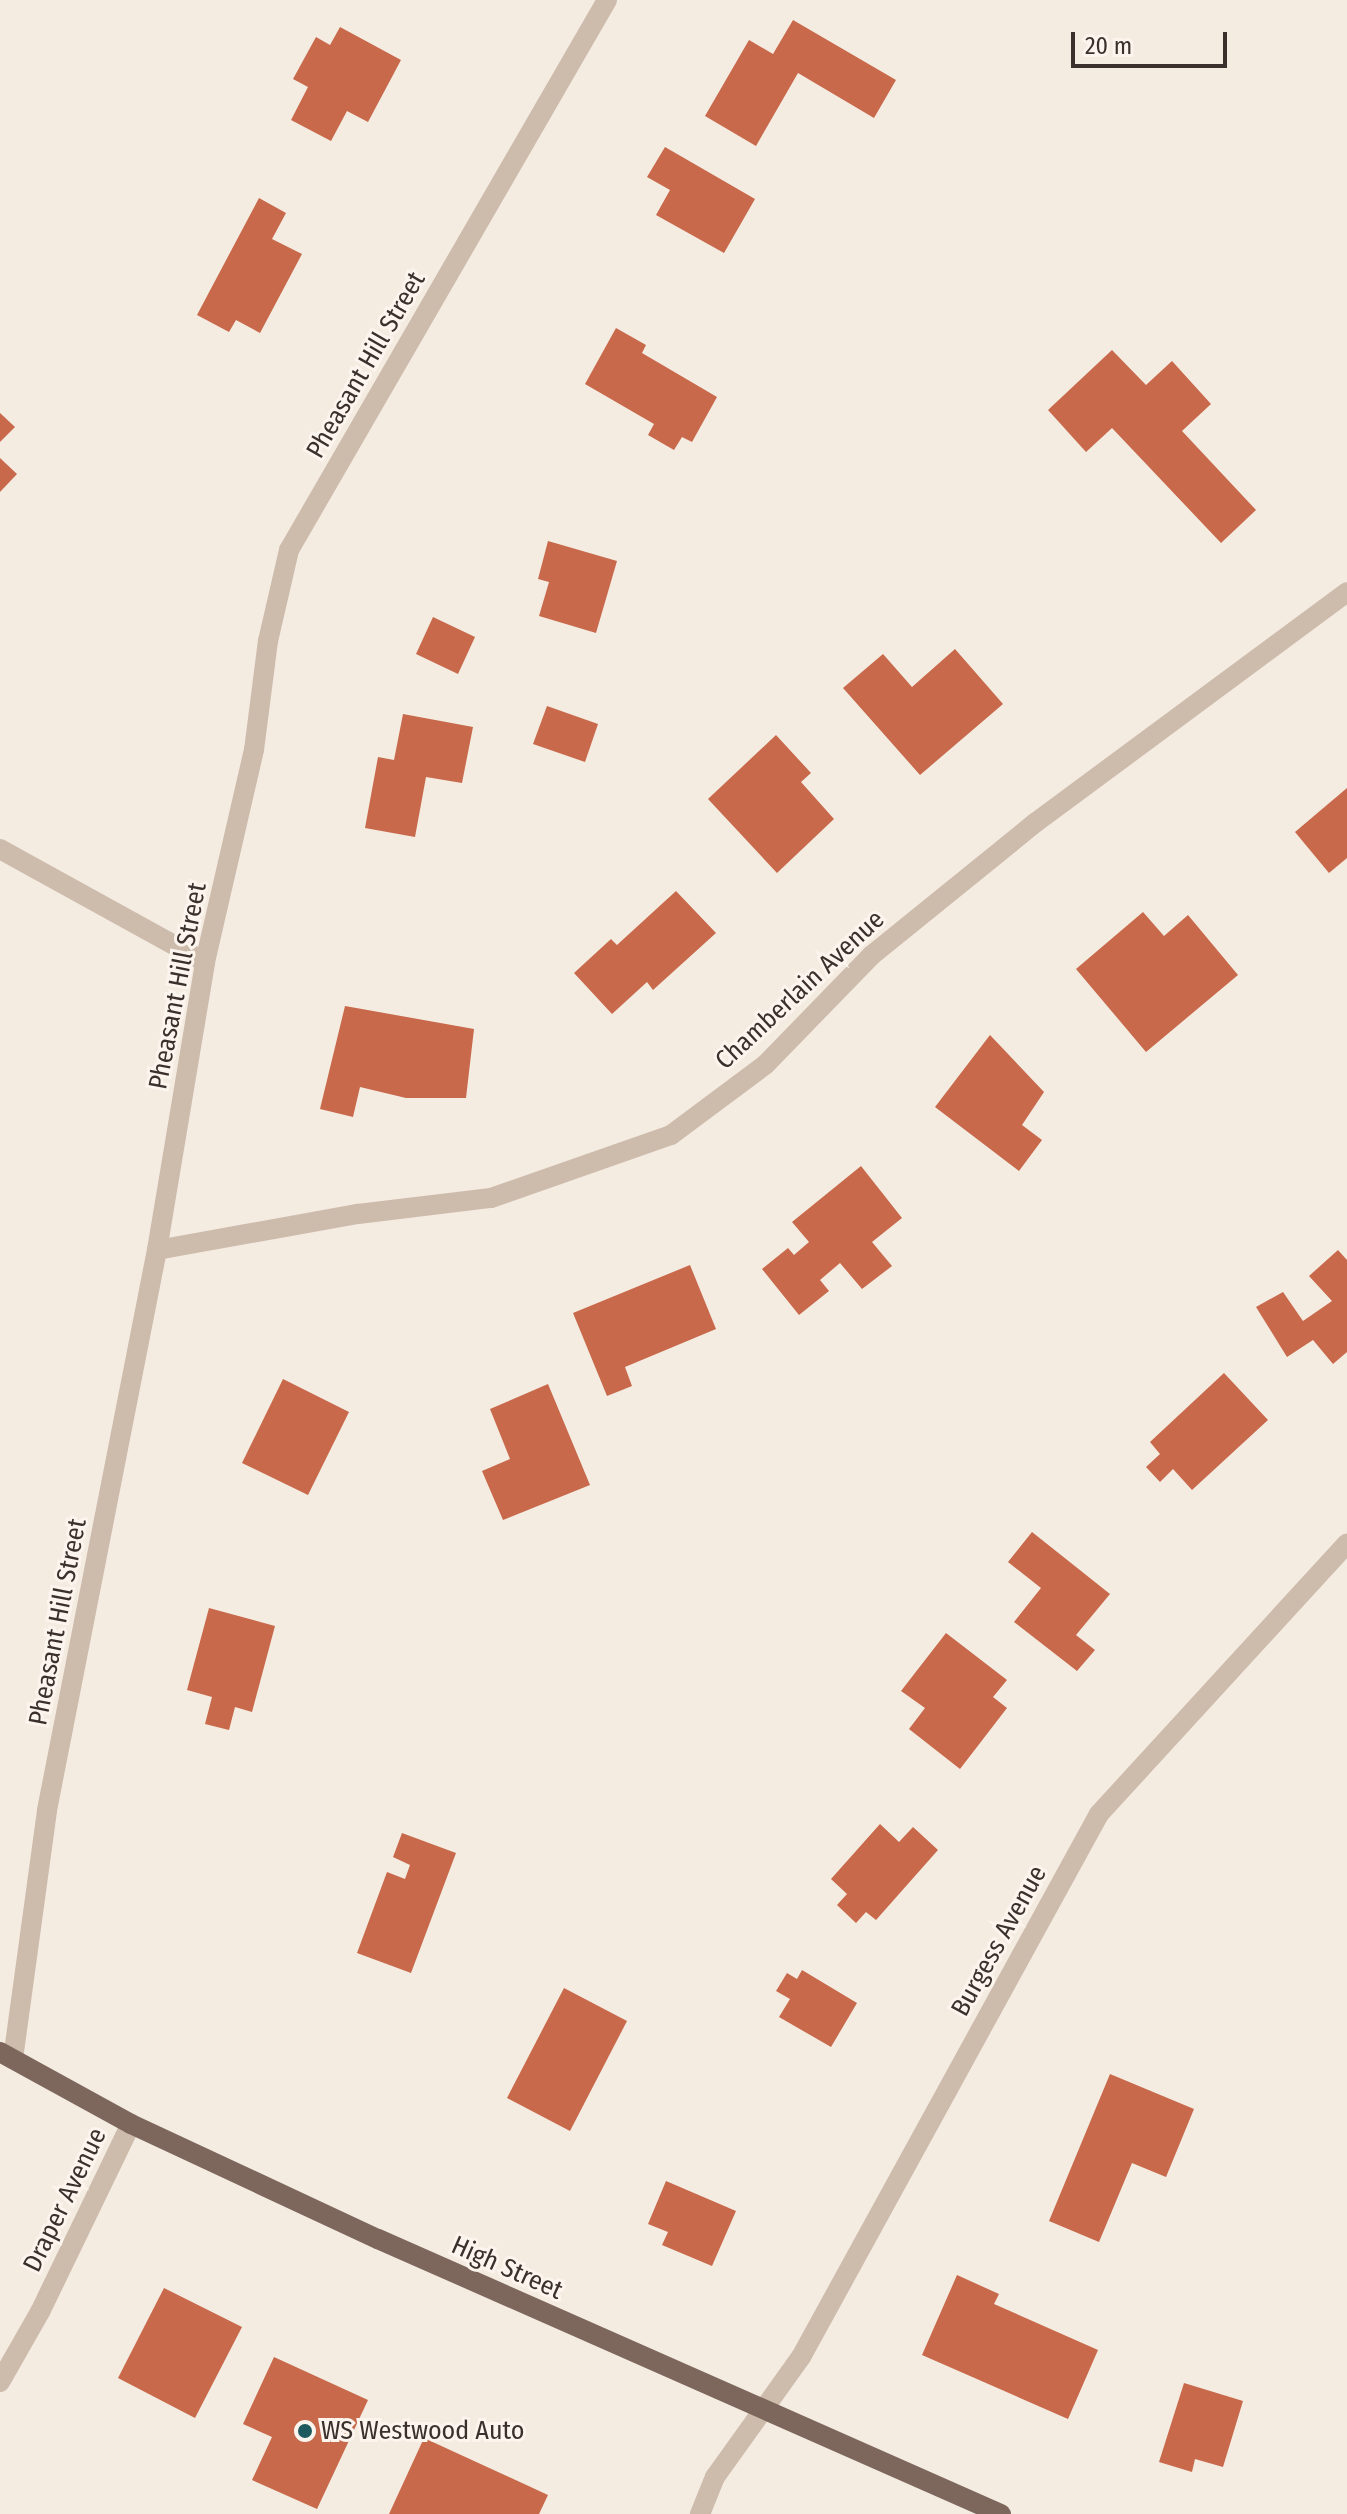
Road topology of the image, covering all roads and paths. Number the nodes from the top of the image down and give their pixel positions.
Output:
1 (607, 0) edge
2 (1347, 592) edge
3 (0, 849) edge
4 (205, 962) junction
5 (157, 1250) junction
6 (1347, 1543) edge
7 (6, 2055) edge
8 (131, 2124) junction
9 (0, 2382) edge
10 (759, 2410) junction
11 (700, 2514) edge
12 (1001, 2514) edge

1 - 4 street, Pheasant Hill Street
2 - 5 street, Chamberlain Avenue
3 - 4 street
4 - 5 street, Pheasant Hill Street
5 - 7 street, Pheasant Hill Street
6 - 10 street, Burgess Avenue
7 - 8 main road, High Street
8 - 9 street, Draper Avenue
8 - 10 main road, High Street
10 - 11 street, Burgess Avenue
10 - 12 main road, High Street

